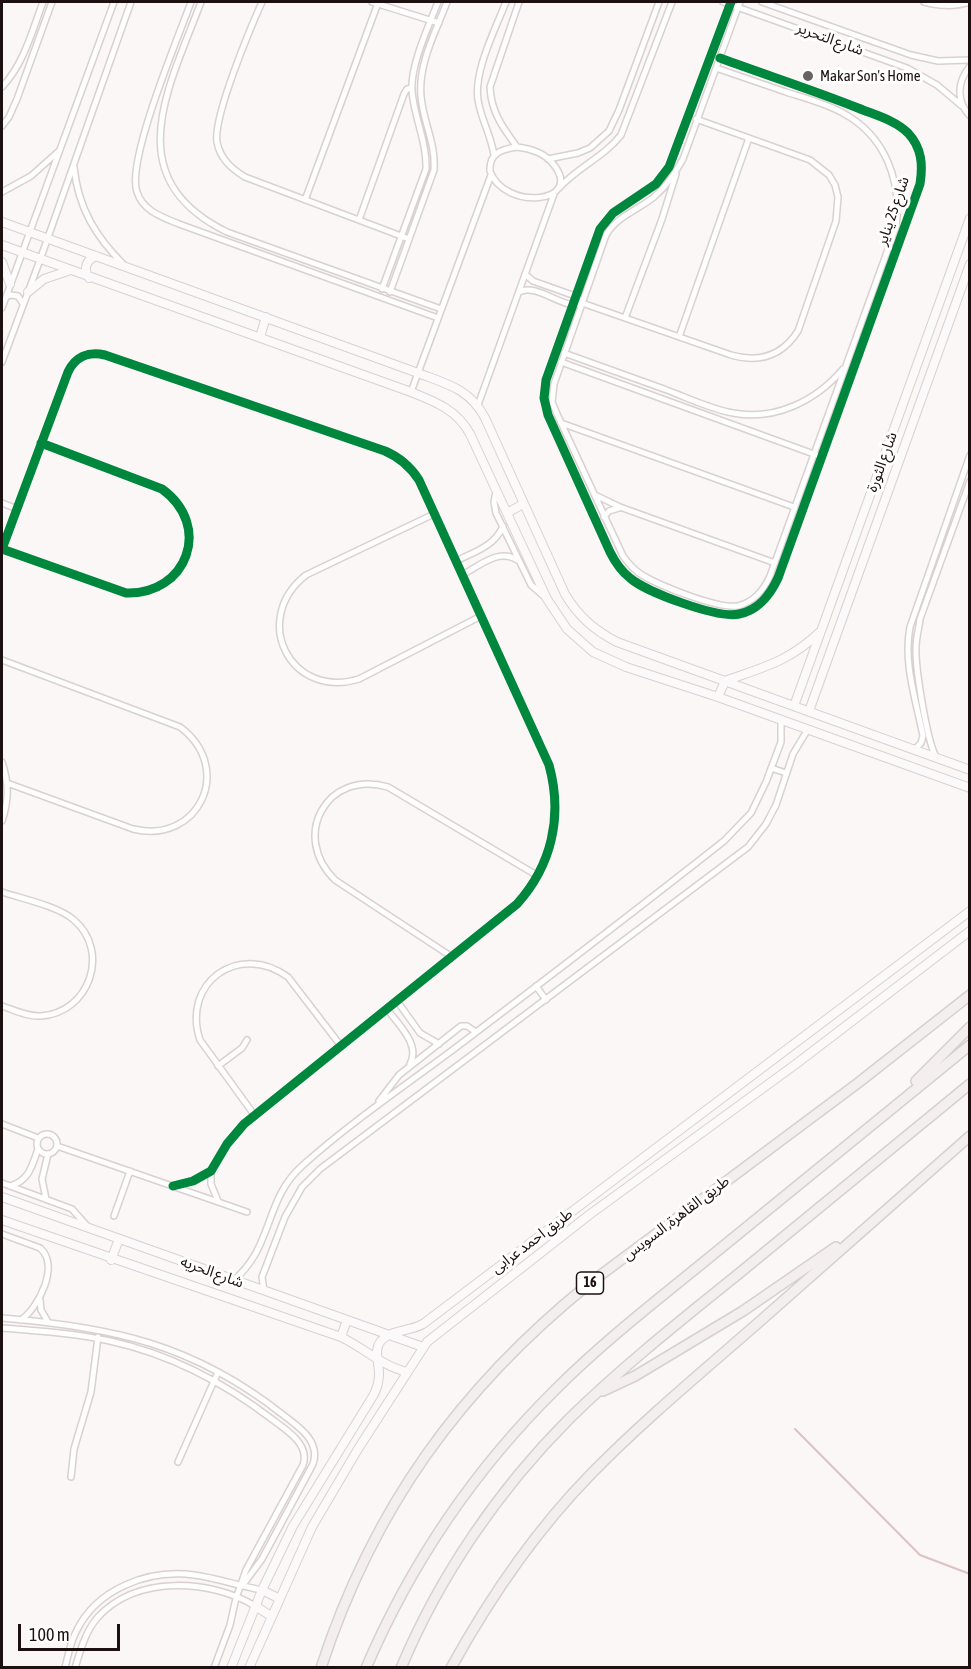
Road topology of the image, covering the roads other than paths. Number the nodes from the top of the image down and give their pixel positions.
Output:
1 (43, 2) edge
2 (52, 2) edge
3 (114, 2) edge
4 (131, 2) edge
5 (191, 2) edge
6 (201, 2) edge
7 (262, 2) edge
8 (375, 2) edge
9 (438, 2) edge
10 (447, 2) edge
11 (506, 2) edge
12 (511, 2) edge
13 (659, 2) edge
14 (672, 2) edge
15 (723, 2) edge
16 (762, 2) edge
17 (924, 2) edge
18 (969, 2) edge
19 (519, 3) edge
20 (730, 3) edge
21 (739, 4) edge
22 (431, 20) junction
23 (439, 23) junction
24 (874, 42) junction
25 (176, 44) junction
26 (184, 47) junction
27 (871, 54) junction
28 (720, 58) junction
29 (969, 60) edge
30 (969, 66) edge
31 (716, 68) junction
32 (2, 87) edge
33 (802, 87) junction
34 (411, 88) junction
35 (822, 95) junction
36 (798, 96) junction
37 (819, 103) junction
38 (966, 112) edge
39 (689, 117) junction
40 (149, 120) junction
41 (615, 120) junction
42 (697, 120) junction
43 (969, 121) edge
44 (160, 124) junction
45 (626, 124) junction
46 (2, 126) edge
47 (749, 138) junction
48 (517, 147) junction
49 (60, 150) junction
50 (494, 155) junction
51 (548, 159) junction
52 (74, 163) junction
53 (677, 170) junction
54 (491, 175) junction
55 (559, 188) junction
56 (2, 192) edge
57 (554, 194) junction
58 (305, 200) junction
59 (969, 218) edge
60 (359, 220) junction
61 (2, 222) edge
62 (29, 232) junction
63 (402, 236) junction
64 (47, 238) junction
65 (409, 239) junction
66 (2, 245) edge
67 (22, 253) junction
68 (96, 256) junction
69 (40, 260) junction
70 (2, 262) edge
71 (969, 264) edge
72 (126, 267) junction
73 (69, 270) junction
74 (525, 274) junction
75 (89, 278) junction
76 (10, 284) junction
77 (382, 288) junction
78 (28, 291) junction
79 (390, 291) junction
80 (518, 292) junction
81 (872, 294) junction
82 (576, 296) junction
83 (5, 297) junction
84 (379, 297) junction
85 (879, 297) junction
86 (387, 299) junction
87 (582, 303) junction
88 (23, 304) junction
89 (573, 305) junction
90 (2, 308) edge
91 (441, 309) junction
92 (266, 317) junction
93 (438, 318) junction
94 (625, 318) junction
95 (260, 337) junction
96 (679, 337) junction
97 (564, 353) junction
98 (2, 362) edge
99 (561, 362) junction
100 (846, 366) junction
101 (418, 373) junction
102 (544, 389) junction
103 (552, 390) junction
104 (411, 392) junction
105 (478, 405) junction
106 (723, 411) junction
107 (720, 420) junction
108 (561, 423) junction
109 (41, 443) junction
110 (814, 454) junction
111 (969, 455) edge
112 (822, 457) junction
113 (582, 469) junction
114 (574, 473) junction
115 (587, 480) junction
116 (969, 481) edge
117 (579, 484) junction
118 (872, 490) junction
119 (497, 491) junction
120 (595, 495) junction
121 (887, 495) junction
122 (2, 503) edge
123 (523, 504) junction
124 (620, 507) junction
125 (794, 507) junction
126 (17, 509) junction
127 (507, 513) junction
128 (434, 514) junction
129 (604, 517) junction
130 (503, 526) junction
131 (490, 544) junction
132 (496, 556) junction
133 (456, 561) junction
134 (520, 562) junction
135 (775, 563) junction
136 (462, 575) junction
137 (547, 599) junction
138 (481, 616) junction
139 (821, 630) junction
140 (2, 660) edge
141 (725, 681) junction
142 (718, 697) junction
143 (794, 706) junction
144 (809, 711) junction
145 (781, 720) junction
146 (808, 729) junction
147 (914, 750) junction
148 (936, 757) junction
149 (2, 762) edge
150 (771, 768) junction
151 (969, 770) edge
152 (786, 773) junction
153 (7, 783) junction
154 (969, 788) edge
155 (2, 821) edge
156 (538, 876) junction
157 (2, 892) edge
158 (969, 911) edge
159 (969, 931) edge
160 (936, 936) junction
161 (946, 949) junction
162 (452, 957) junction
163 (536, 986) junction
164 (969, 995) edge
165 (546, 1000) junction
166 (397, 1001) junction
167 (2, 1006) edge
168 (387, 1009) junction
169 (969, 1027) edge
170 (476, 1032) junction
171 (420, 1033) junction
172 (247, 1040) dead end
173 (410, 1041) junction
174 (439, 1044) junction
175 (969, 1045) edge
176 (341, 1046) junction
177 (218, 1066) junction
178 (409, 1066) junction
179 (969, 1084) edge
180 (374, 1107) junction
181 (890, 1109) junction
182 (255, 1116) junction
183 (2, 1124) edge
184 (969, 1136) edge
185 (38, 1138) junction
186 (57, 1146) junction
187 (38, 1149) junction
188 (48, 1154) junction
189 (315, 1155) junction
190 (327, 1164) junction
191 (130, 1171) junction
192 (211, 1171) junction
193 (28, 1175) junction
194 (42, 1179) junction
195 (2, 1183) edge
196 (10, 1186) junction
197 (173, 1186) junction
198 (2, 1197) edge
199 (46, 1199) junction
200 (218, 1202) junction
201 (247, 1212) dead end
202 (114, 1216) dead end
203 (2, 1221) edge
204 (871, 1223) junction
205 (88, 1227) junction
206 (2, 1234) edge
207 (119, 1239) junction
208 (111, 1260) junction
209 (234, 1280) junction
210 (264, 1291) junction
211 (40, 1296) junction
212 (2, 1318) edge
213 (21, 1320) junction
214 (347, 1320) junction
215 (48, 1322) junction
216 (2, 1328) edge
217 (99, 1329) junction
218 (389, 1334) junction
219 (341, 1337) junction
220 (98, 1339) junction
221 (423, 1347) junction
222 (377, 1358) junction
223 (218, 1372) junction
224 (406, 1372) junction
225 (213, 1381) junction
226 (595, 1394) junction
227 (374, 1396) junction
228 (385, 1405) junction
229 (296, 1425) junction
230 (290, 1433) junction
231 (315, 1454) junction
232 (305, 1456) junction
233 (178, 1462) dead end
234 (298, 1475) junction
235 (71, 1477) dead end
236 (304, 1479) junction
237 (241, 1587) junction
238 (262, 1590) junction
239 (111, 1592) junction
240 (236, 1598) junction
241 (278, 1598) junction
242 (118, 1602) junction
243 (255, 1606) junction
244 (271, 1616) junction
245 (65, 1668) edge
246 (75, 1668) edge
247 (214, 1668) edge
248 (231, 1668) edge
249 (249, 1668) edge
250 (321, 1668) edge
251 (366, 1668) edge
252 (401, 1668) edge
253 (451, 1668) edge

1 - 32 street
2 - 46 street
3 - 49 street
4 - 52 street
5 - 25 street
6 - 26 street
7 - 58 street
8 - 22 street
8 - 58 street
9 - 22 street
10 - 23 street
11 - 50 street
12 - 19 street
13 - 41 street
14 - 45 street
15 - 20 street, شارع التحرير
16 - 24 street, شارع التحرير
17 - 18 street
19 - 48 street
20 - 21 street, شارع التحرير
20 - 39 street
21 - 27 street, شارع التحرير
21 - 28 street
22 - 23 street
22 - 34 street
23 - 65 street
24 - 27 street
24 - 29 street, شارع التحرير
25 - 26 street
25 - 40 street
26 - 44 street
27 - 38 street, شارع التحرير
28 - 31 street
28 - 33 street, شارع 25 يناير
30 - 38 street
31 - 36 street, شارع 25 يناير
31 - 42 street
33 - 35 street, شارع 25 يناير
33 - 36 street
34 - 60 street
34 - 63 street
35 - 37 street
35 - 85 street, شارع 25 يناير
36 - 37 street, شارع 25 يناير
37 - 81 street, شارع 25 يناير
38 - 43 street
39 - 42 street
39 - 82 street
40 - 44 street
40 - 84 street
41 - 45 street
41 - 51 street
42 - 47 street
42 - 53 street
44 - 77 street
45 - 55 street
47 - 96 street
47 - 96 street
48 - 50 street
48 - 51 street
49 - 56 street
49 - 62 street
50 - 54 street
51 - 55 street
52 - 64 street
52 - 72 street
53 - 87 street
53 - 94 street
54 - 57 street
54 - 91 street
55 - 57 street
57 - 74 street
58 - 60 street
59 - 118 street, شارع الثورة
60 - 63 street
61 - 62 street
62 - 64 street
62 - 67 street
63 - 65 street
63 - 77 street
64 - 68 street
64 - 69 street
65 - 79 street
66 - 67 street
67 - 69 street
67 - 76 street
68 - 72 street
68 - 75 street
69 - 73 street
69 - 78 street
70 - 76 street
71 - 121 street, شارع الثورة
72 - 92 street
73 - 75 street
73 - 78 street
74 - 80 street
74 - 82 street
75 - 95 street
76 - 83 street
77 - 79 street
77 - 84 street
78 - 88 street
79 - 86 street
79 - 91 street
80 - 89 street
80 - 105 street
81 - 85 street
81 - 100 street, شارع 25 يناير
82 - 87 street
82 - 89 street
83 - 88 street
83 - 90 street
84 - 86 street
85 - 112 street, شارع 25 يناير
86 - 93 street
87 - 89 street
87 - 94 street
87 - 97 street
88 - 98 street
89 - 102 street
91 - 93 street
92 - 95 street
92 - 101 street
93 - 101 street
94 - 96 street
95 - 104 street
97 - 99 street
97 - 106 street
99 - 103 street
99 - 107 street
100 - 106 street
100 - 110 street, شارع 25 يناير
101 - 104 street
101 - 105 street
102 - 103 street
102 - 114 street, شارع 25 يناير
103 - 108 street
104 - 119 street
105 - 123 street
106 - 107 street
107 - 110 street
108 - 113 street
108 - 125 street
109 - 126 street
109 - 126 street
109 - 128 street
110 - 112 street
110 - 125 street, شارع 25 يناير
111 - 147 street
112 - 117 street, شارع 25 يناير
113 - 114 street
113 - 115 street
114 - 117 street, شارع 25 يناير
115 - 117 street
115 - 120 street
116 - 148 street
118 - 121 street
118 - 139 street, شارع الثورة
119 - 127 street
119 - 130 street
120 - 124 street
120 - 129 street
121 - 144 street, شارع الثورة
122 - 126 street
123 - 127 street
123 - 141 street
124 - 129 street
124 - 135 street
125 - 135 street, شارع 25 يناير
127 - 137 street
128 - 133 street
128 - 138 street
129 - 135 street, شارع 25 يناير
130 - 131 street
130 - 134 street
131 - 132 street
131 - 133 street
132 - 134 street
132 - 136 street
133 - 136 street
134 - 137 street
136 - 138 street
137 - 142 street
138 - 156 street
139 - 141 street
139 - 143 street, شارع الثورة
140 - 153 street
141 - 142 street
141 - 143 street
142 - 145 street
143 - 144 street
144 - 147 street
145 - 146 street
145 - 150 street
146 - 152 street
146 - 154 street
147 - 148 street
148 - 151 street
149 - 153 street
150 - 152 street
150 - 163 street
152 - 165 street
153 - 155 street
156 - 162 street
156 - 162 street
157 - 167 street
158 - 160 street, طريق احمد عرابى
159 - 161 street, طريق احمد عرابى
160 - 161 street
160 - 218 street, طريق احمد عرابى
161 - 221 street, طريق احمد عرابى
162 - 166 street
163 - 165 street
163 - 170 street
164 - 250 highway, طريق القاهرة, السويس / 16
165 - 190 street
166 - 168 street
166 - 171 street
168 - 173 street
168 - 176 street
169 - 181 highway
170 - 174 street
170 - 180 street
171 - 173 street
171 - 174 street
172 - 177 street
173 - 178 street
174 - 178 street
175 - 181 highway
176 - 177 street
176 - 182 street
177 - 182 street
178 - 180 street
179 - 226 highway
180 - 189 street
181 - 251 highway
182 - 192 street
183 - 185 street
184 - 204 highway
185 - 186 street
185 - 187 street
186 - 188 street
186 - 191 street
187 - 188 street
187 - 193 street
188 - 194 street
189 - 190 street
189 - 209 street
190 - 210 street
191 - 197 street
191 - 202 street
192 - 197 street
192 - 200 street
193 - 194 street
193 - 196 street
194 - 199 street
195 - 196 street
196 - 199 street
197 - 200 street
198 - 205 street, شارع الحريه
199 - 205 street
200 - 201 street
203 - 208 street, شارع الحريه
204 - 226 highway
204 - 253 highway
205 - 207 street, شارع الحريه
206 - 211 street
207 - 208 street
207 - 209 street, شارع الحريه
208 - 219 street, شارع الحريه
209 - 210 street, شارع الحريه
210 - 214 street, شارع الحريه
211 - 213 street
211 - 215 street
212 - 213 street
213 - 215 street
214 - 218 street, شارع الحريه
214 - 219 street
215 - 217 street
216 - 220 street
217 - 220 street
217 - 223 street
218 - 221 street, شارع الحريه
218 - 222 street
219 - 222 street, شارع الحريه
220 - 225 street
220 - 235 street
221 - 224 street, طريق احمد عرابى
222 - 224 street, شارع الحريه
222 - 227 street
223 - 225 street
223 - 229 street
224 - 228 street, طريق احمد عرابى
225 - 230 street
225 - 233 street
226 - 252 highway
227 - 228 street
227 - 238 street
228 - 241 street, طريق احمد عرابى
229 - 230 street
229 - 231 street
230 - 232 street
231 - 232 street
231 - 236 street
232 - 234 street
234 - 236 street
234 - 237 street
236 - 237 street
237 - 238 street
237 - 239 street
237 - 240 street
238 - 241 street
238 - 243 street
239 - 242 street
239 - 245 street
240 - 242 street
240 - 243 street
240 - 247 street
241 - 244 street, طريق احمد عرابى
242 - 246 street
243 - 244 street
243 - 248 street
244 - 249 street, طريق احمد عرابى

